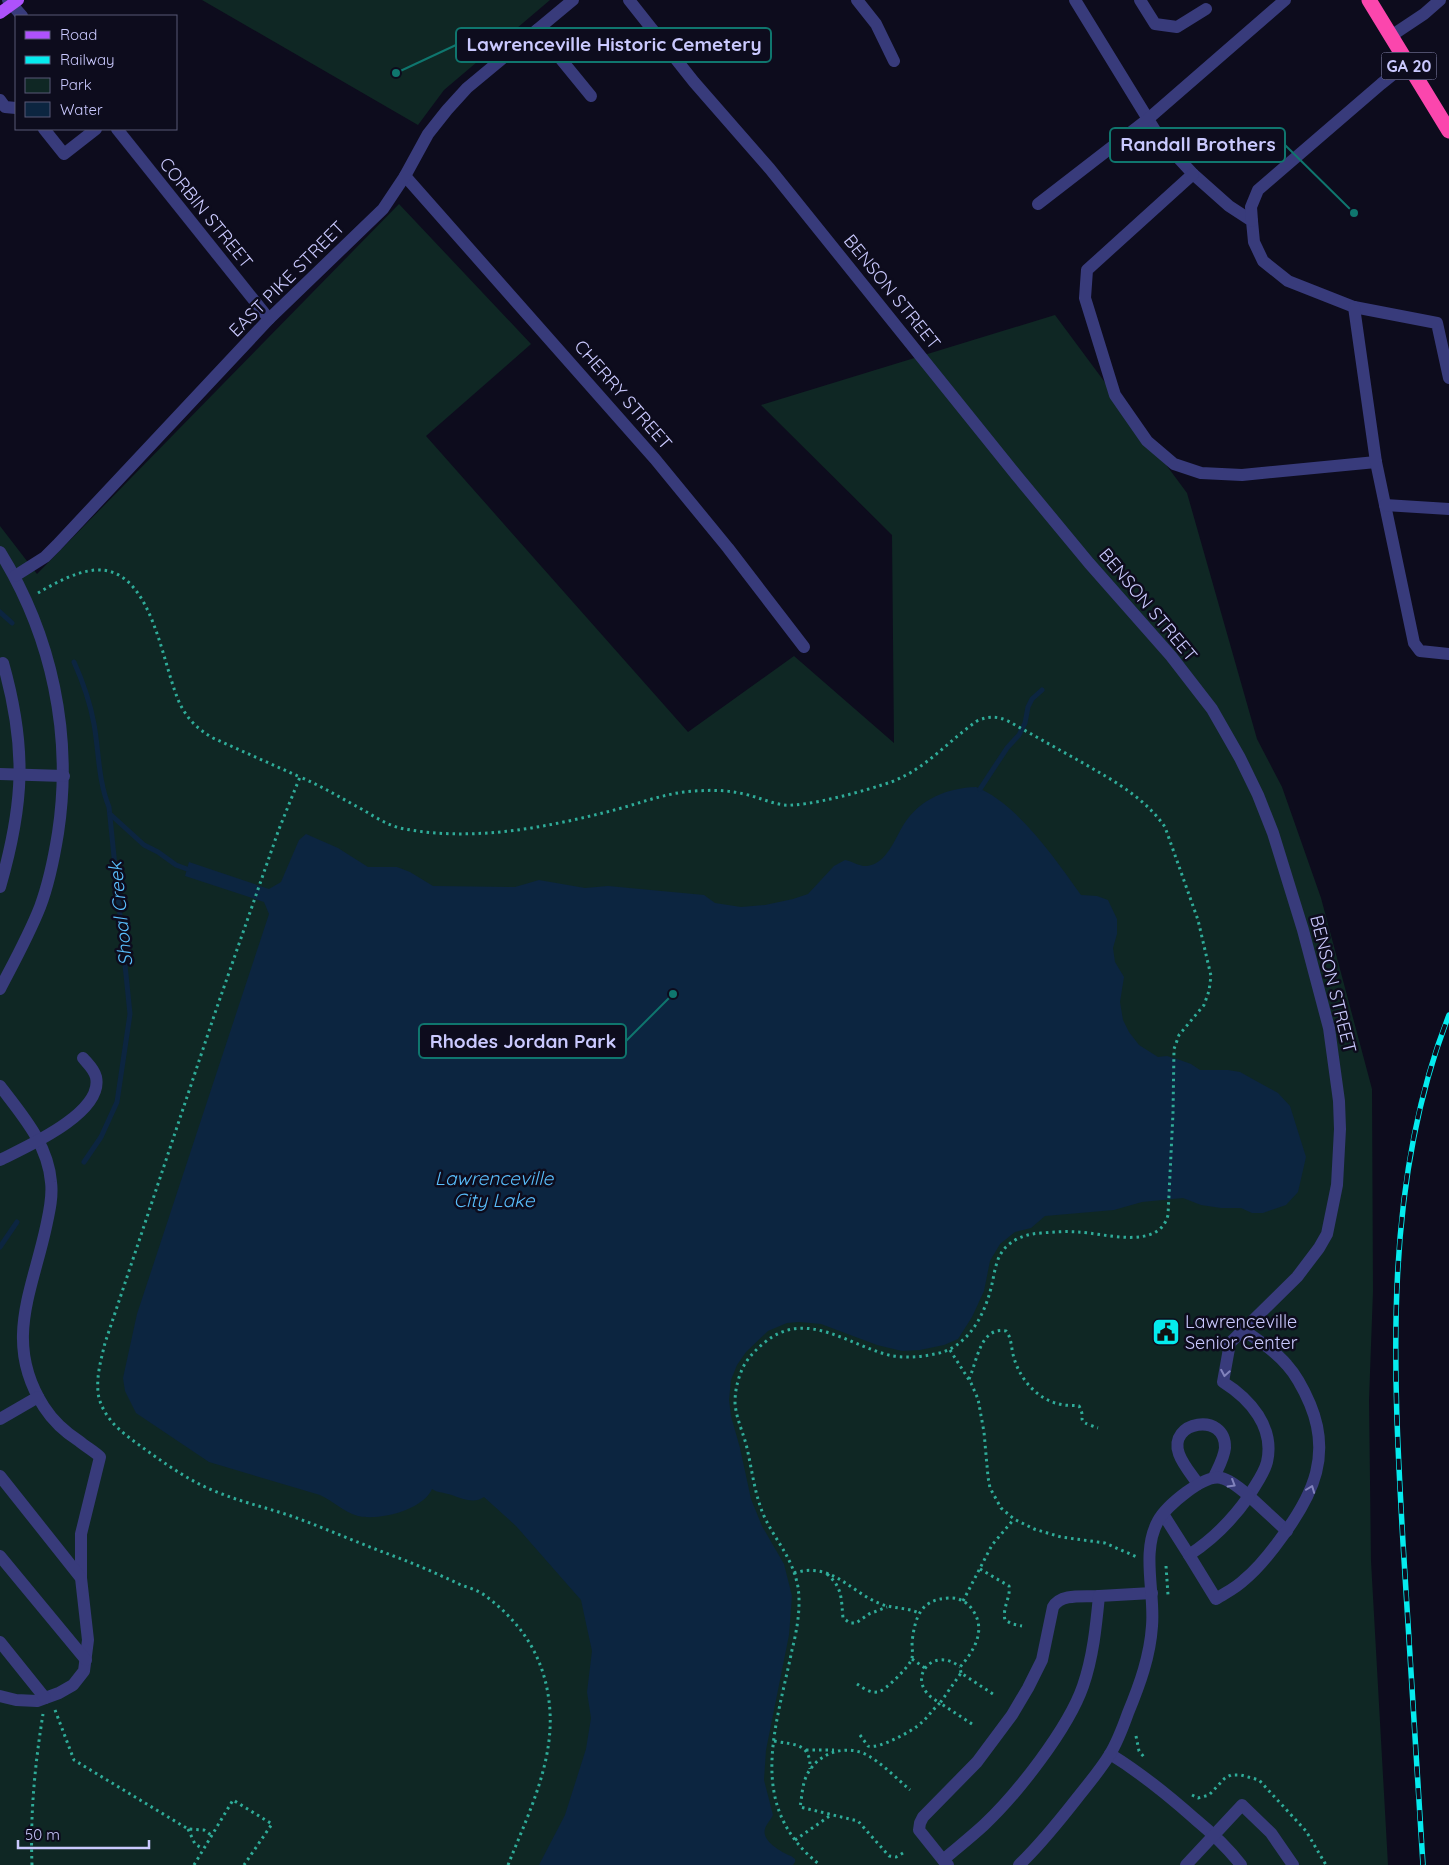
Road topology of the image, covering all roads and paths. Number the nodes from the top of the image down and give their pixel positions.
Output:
1 (573, 0) edge
2 (629, 0) edge
3 (857, 0) edge
4 (1075, 0) edge
5 (1140, 0) edge
6 (1285, 0) edge
7 (1369, 0) edge
8 (1440, 0) edge
9 (13, 2) edge
10 (1206, 9) dead end
11 (0, 13) edge
12 (21, 15) edge
13 (537, 30) junction
14 (1391, 36) junction
15 (894, 61) dead end
16 (1407, 63) junction
17 (592, 96) dead end
18 (0, 100) edge
19 (15, 108) edge
20 (1148, 119) junction
21 (45, 130) edge
22 (95, 130) edge
23 (118, 130) edge
24 (1449, 132) edge
25 (1193, 174) junction
26 (405, 176) junction
27 (1038, 204) dead end
28 (1252, 221) junction
29 (1354, 307) junction
30 (269, 319) junction
31 (1449, 378) edge
32 (1376, 462) junction
33 (1385, 505) junction
34 (1449, 509) edge
35 (0, 552) edge
36 (15, 576) junction
37 (38, 592) dead end
38 (804, 647) dead end
39 (1449, 654) edge
40 (0, 664) edge
41 (0, 774) edge
42 (21, 774) junction
43 (64, 776) junction
44 (300, 777) junction
45 (0, 887) edge
46 (2, 981) edge
47 (83, 1058) dead end
48 (0, 1086) edge
49 (39, 1141) junction
50 (0, 1160) edge
51 (1242, 1329) junction
52 (950, 1350) junction
53 (969, 1379) junction
54 (38, 1397) junction
55 (0, 1419) edge
56 (1098, 1428) dead end
57 (0, 1476) edge
58 (1214, 1477) junction
59 (1198, 1484) junction
60 (1249, 1496) junction
61 (1163, 1514) junction
62 (1014, 1519) junction
63 (1287, 1531) junction
64 (1189, 1555) junction
65 (0, 1556) edge
66 (1140, 1558) dead end
67 (1165, 1562) dead end
68 (980, 1569) junction
69 (794, 1573) junction
70 (826, 1574) junction
71 (81, 1578) junction
72 (1152, 1594) junction
73 (1099, 1596) junction
74 (1168, 1599) dead end
75 (963, 1601) junction
76 (890, 1606) junction
77 (919, 1613) junction
78 (1022, 1626) dead end
79 (0, 1642) edge
80 (912, 1659) junction
81 (86, 1660) junction
82 (960, 1667) junction
83 (925, 1668) junction
84 (961, 1672) junction
85 (857, 1684) dead end
86 (993, 1694) dead end
87 (0, 1696) edge
88 (940, 1703) junction
89 (48, 1705) junction
90 (972, 1724) dead end
91 (1137, 1733) dead end
92 (860, 1735) dead end
93 (774, 1741) junction
94 (868, 1746) junction
95 (806, 1750) junction
96 (838, 1750) junction
97 (863, 1754) junction
98 (1110, 1754) junction
99 (1150, 1762) dead end
100 (810, 1769) junction
101 (910, 1790) dead end
102 (1186, 1790) dead end
103 (831, 1814) junction
104 (188, 1830) junction
105 (211, 1834) junction
106 (1213, 1835) junction
107 (795, 1840) junction
108 (203, 1849) junction
109 (903, 1853) dead end
110 (946, 1862) edge
111 (32, 1865) edge
112 (194, 1865) edge
113 (244, 1865) edge
114 (508, 1865) edge
115 (820, 1865) edge
116 (1019, 1865) edge
117 (1186, 1865) edge
118 (1241, 1865) edge
119 (1293, 1865) edge
120 (1326, 1865) edge

1 - 13 street, EAST PIKE STREET
2 - 51 street, BENSON STREET
3 - 15 street
4 - 20 street
5 - 10 street
6 - 20 street
7 - 14 highway, GA 20
8 - 14 street
9 - 11 main road
9 - 12 street
13 - 17 street
13 - 26 street, EAST PIKE STREET
14 - 16 highway, GA 20
16 - 24 highway, GA 20
16 - 28 street
18 - 19 street
20 - 25 street
20 - 27 street
21 - 22 street
23 - 30 street, CORBIN STREET
25 - 28 street
25 - 32 street
26 - 30 street, EAST PIKE STREET
26 - 38 street, CHERRY STREET
28 - 29 street
29 - 31 street
29 - 32 street
30 - 36 street, EAST PIKE STREET
32 - 33 street
33 - 34 street
33 - 39 street
35 - 36 street
36 - 43 street
37 - 44 path
40 - 42 street
41 - 42 street
42 - 43 street
42 - 45 street
43 - 46 street
44 - 52 path
44 - 114 path
47 - 49 street
48 - 49 street
49 - 50 street
49 - 54 street
51 -> 60 street, BENSON STREET
63 -> 51 street
52 - 53 path
52 - 69 path
53 - 56 path
53 - 62 path
54 - 55 street
54 - 71 street
57 - 71 street
58 - 59 street
58 - 59 street
58 -> 60 street
59 - 61 street
60 - 63 street
60 - 64 street
61 - 64 street
61 - 72 street
62 - 66 path
62 - 68 path
63 - 64 street
65 - 81 street
67 - 74 path
68 - 75 path
68 - 78 path
69 - 70 path
69 - 93 path
70 - 76 path
70 - 76 path
71 - 81 street
72 - 73 street
72 - 98 street
73 - 110 street
73 - 110 street
75 - 77 path
75 - 82 path
76 - 77 path
77 - 80 path
79 - 89 street
80 - 83 path
80 - 85 path
81 - 89 street
82 - 83 path
82 - 84 path
83 - 88 path
84 - 86 path
84 - 88 path
87 - 89 street
88 - 90 path
88 - 94 path
89 - 104 path
89 - 111 path
91 - 99 path
92 - 94 path
93 - 95 path
93 - 107 path
94 - 97 path
95 - 96 path
95 - 100 path
96 - 97 path
96 - 100 path
97 - 101 path
98 - 106 street
98 - 116 street
100 - 103 path
102 - 120 path
103 - 107 path
103 - 109 path
104 - 105 path
104 - 108 path
105 - 108 path
105 - 113 path
106 - 117 street
106 - 118 street
106 - 119 street
107 - 115 path
108 - 112 path

